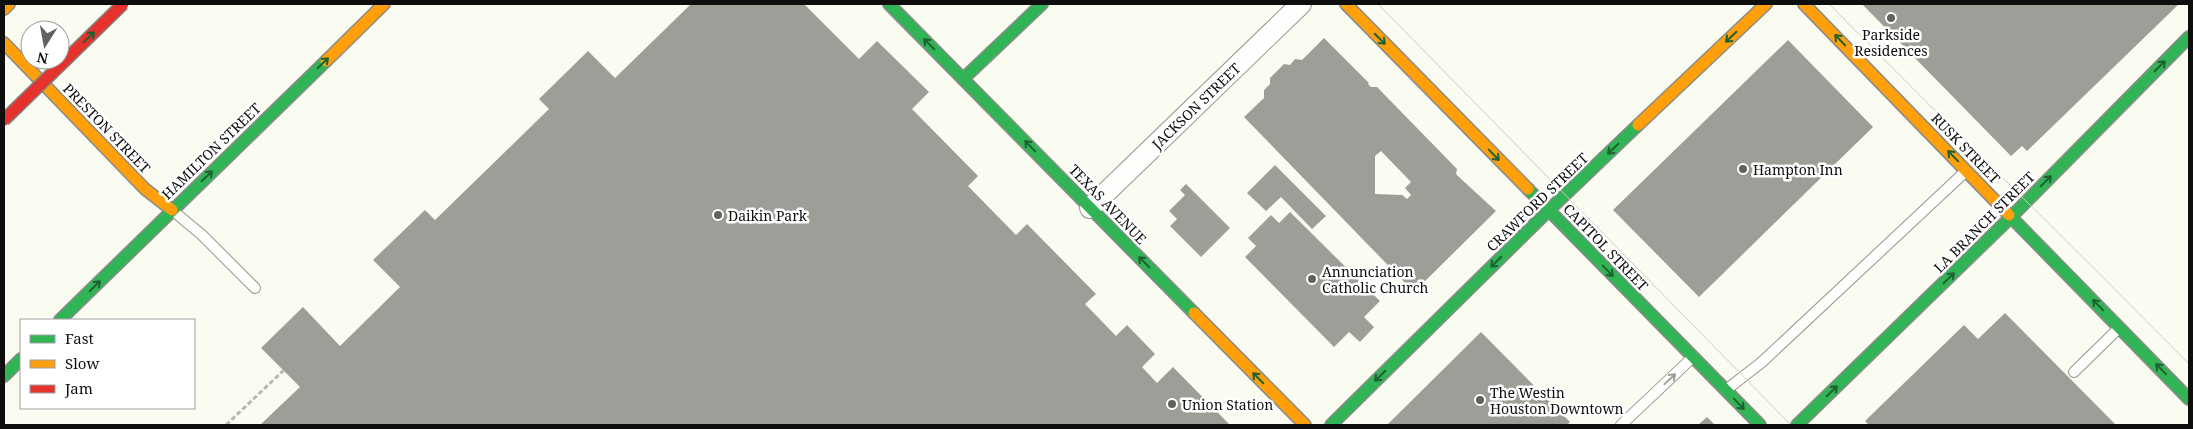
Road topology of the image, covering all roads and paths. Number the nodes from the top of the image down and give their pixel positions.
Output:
1 (9, 4) edge
2 (123, 4) edge
3 (384, 4) edge
4 (889, 4) edge
5 (1042, 4) edge
6 (1301, 4) edge
7 (1346, 4) edge
8 (1766, 4) edge
9 (1804, 4) edge
10 (4, 9) edge
11 (2189, 37) edge
12 (4, 43) edge
13 (963, 79) junction
14 (4, 120) edge
15 (1966, 170) junction
16 (1090, 208) junction
17 (172, 210) junction
18 (1549, 210) junction
19 (2012, 216) junction
20 (255, 288) dead end
21 (61, 319) edge
22 (2120, 328) junction
23 (1693, 357) junction
24 (20, 360) edge
25 (284, 370) dead end
26 (2074, 372) dead end
27 (4, 376) edge
28 (1726, 390) junction
29 (2189, 399) edge
30 (226, 425) edge
31 (1305, 425) edge
32 (1331, 425) edge
33 (1621, 425) edge
34 (1760, 425) edge
35 (1797, 425) edge

1 - 10 main road
14 -> 2 main road, bridge
17 -> 3 main road, HAMILTON STREET
13 -> 4 main road, TEXAS AVENUE
5 - 13 main road
6 - 16 street, JACKSON STREET
7 -> 18 main road, CAPITOL STREET
8 -> 18 main road, CRAWFORD STREET
15 -> 9 main road, RUSK STREET
19 -> 11 main road, LA BRANCH STREET
12 - 17 main road, PRESTON STREET
16 -> 13 main road, TEXAS AVENUE
15 - 19 main road, RUSK STREET
15 - 28 lane
31 -> 16 main road, TEXAS AVENUE
17 - 20 lane
21 -> 17 main road, HAMILTON STREET
18 -> 23 main road, CAPITOL STREET
18 -> 32 main road, CRAWFORD STREET
22 -> 19 main road, RUSK STREET
35 -> 19 main road, LA BRANCH STREET
22 - 26 lane
29 -> 22 main road, RUSK STREET
23 - 28 main road, CAPITOL STREET
33 -> 23 lane
24 - 27 main road
25 - 30 path
28 -> 34 main road, CAPITOL STREET

